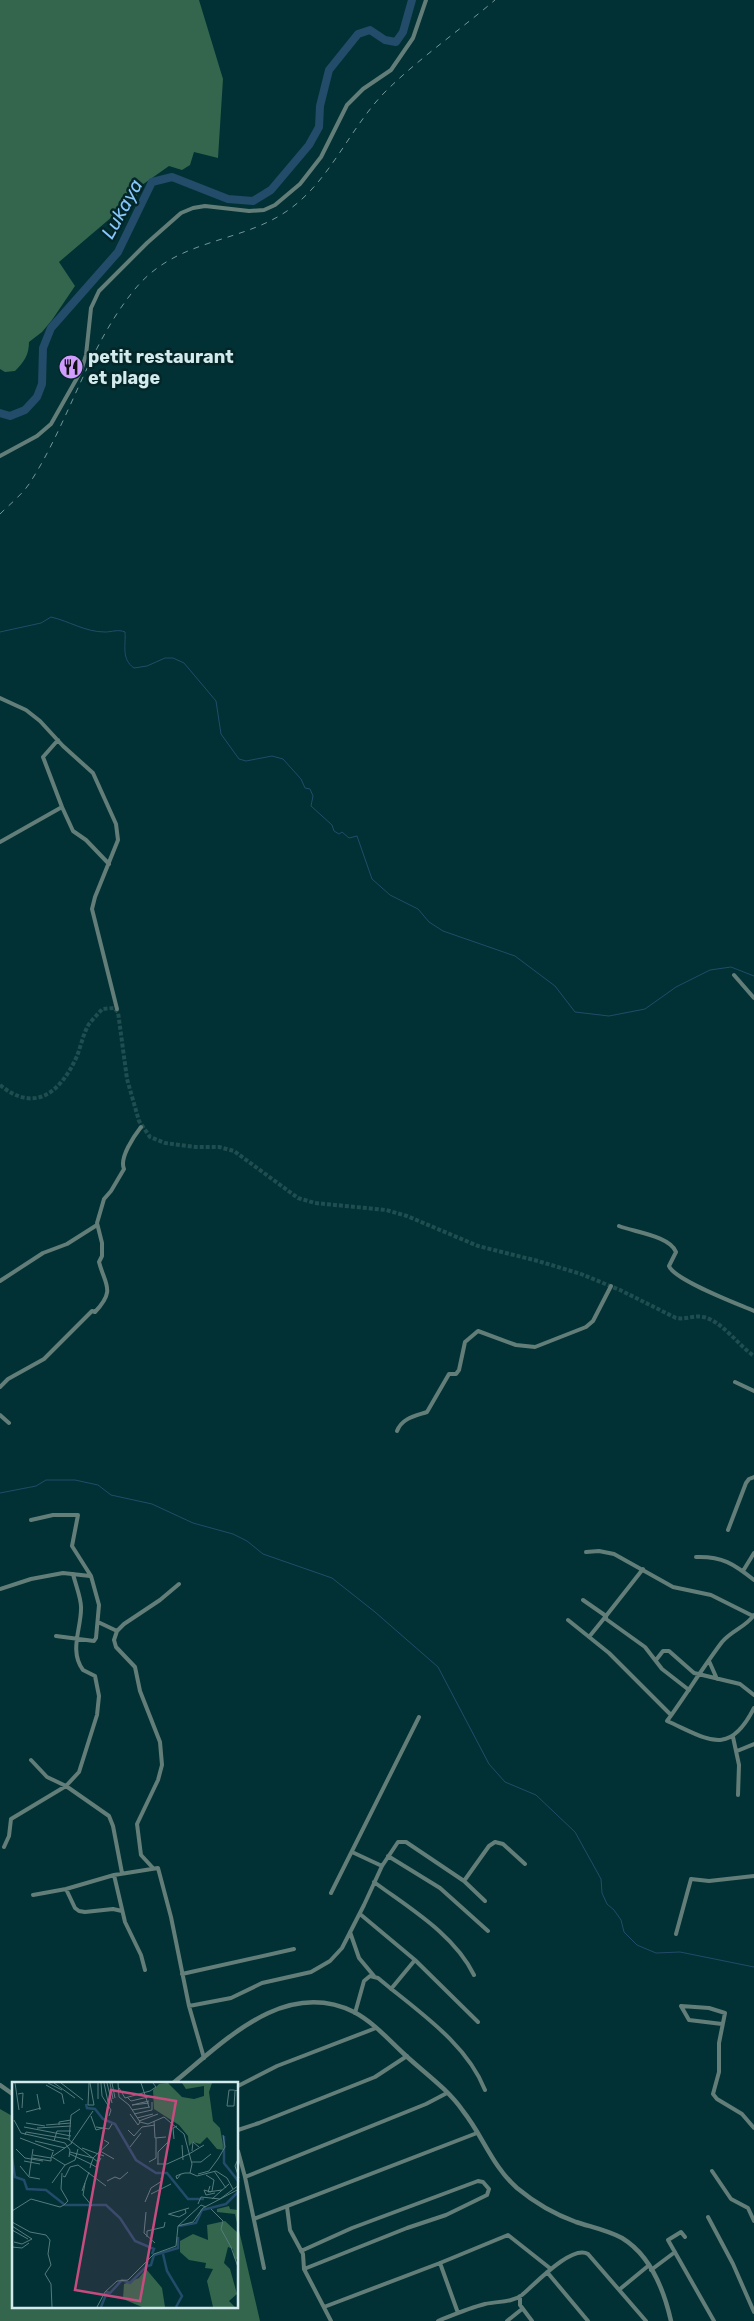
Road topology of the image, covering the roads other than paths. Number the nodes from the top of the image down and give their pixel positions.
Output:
1 (426, 0) edge
2 (0, 456) edge
3 (0, 698) edge
4 (58, 740) junction
5 (62, 807) junction
6 (0, 842) edge
7 (109, 864) junction
8 (734, 975) dead end
9 (754, 998) edge
10 (117, 1009) dead end
11 (141, 1127) dead end
12 (97, 1225) junction
13 (619, 1226) dead end
14 (0, 1281) edge
15 (612, 1286) dead end
16 (754, 1311) edge
17 (735, 1382) dead end
18 (0, 1387) edge
19 (754, 1391) edge
20 (0, 1415) edge
21 (9, 1423) dead end
22 (397, 1431) dead end
23 (754, 1477) edge
24 (31, 1520) dead end
25 (728, 1530) dead end
26 (586, 1552) dead end
27 (754, 1553) edge
28 (696, 1557) dead end
29 (643, 1569) junction
30 (742, 1571) junction
31 (73, 1574) junction
32 (91, 1576) junction
33 (754, 1580) edge
34 (179, 1584) dead end
35 (0, 1588) edge
36 (583, 1600) dead end
37 (754, 1615) edge
38 (606, 1616) junction
39 (568, 1620) dead end
40 (98, 1622) junction
41 (117, 1631) junction
42 (56, 1636) dead end
43 (590, 1637) junction
44 (76, 1640) junction
45 (656, 1660) junction
46 (709, 1662) junction
47 (699, 1676) junction
48 (719, 1680) junction
49 (689, 1690) junction
50 (754, 1695) edge
51 (754, 1708) edge
52 (671, 1715) junction
53 (418, 1717) dead end
54 (732, 1736) junction
55 (754, 1744) edge
56 (737, 1751) junction
57 (31, 1760) dead end
58 (66, 1786) junction
59 (738, 1795) dead end
60 (4, 1846) dead end
61 (352, 1852) junction
62 (388, 1856) junction
63 (525, 1864) dead end
64 (382, 1866) junction
65 (153, 1868) junction
66 (122, 1873) junction
67 (114, 1875) junction
68 (754, 1876) edge
69 (464, 1881) junction
70 (374, 1882) junction
71 (66, 1889) junction
72 (331, 1893) dead end
73 (33, 1895) dead end
74 (485, 1901) dead end
75 (122, 1911) junction
76 (360, 1914) junction
77 (350, 1932) junction
78 (488, 1932) dead end
79 (676, 1934) dead end
80 (294, 1949) dead end
81 (415, 1960) junction
82 (145, 1970) dead end
83 (182, 1974) junction
84 (474, 1975) dead end
85 (374, 1976) junction
86 (391, 1989) junction
87 (189, 2006) junction
88 (355, 2013) junction
89 (478, 2022) dead end
90 (722, 2024) junction
91 (376, 2028) junction
92 (406, 2056) junction
93 (204, 2058) junction
94 (174, 2082) edge
95 (0, 2085) edge
96 (239, 2086) edge
97 (485, 2090) dead end
98 (447, 2093) junction
99 (12, 2094) edge
100 (754, 2128) edge
101 (239, 2130) edge
102 (477, 2133) junction
103 (239, 2155) edge
104 (712, 2172) dead end
105 (245, 2177) junction
106 (287, 2207) junction
107 (708, 2217) dead end
108 (254, 2219) junction
109 (754, 2221) edge
110 (685, 2237) dead end
111 (300, 2251) junction
112 (675, 2252) junction
113 (440, 2263) junction
114 (264, 2268) dead end
115 (650, 2268) junction
116 (304, 2269) junction
117 (549, 2271) junction
118 (620, 2289) junction
119 (520, 2296) junction
120 (324, 2307) junction
121 (522, 2309) junction
122 (754, 2312) edge
123 (458, 2313) junction
124 (331, 2321) edge
125 (438, 2321) edge
126 (507, 2321) edge
127 (532, 2321) edge
128 (588, 2321) edge
129 (646, 2321) edge
130 (670, 2321) edge
131 (714, 2321) edge

1 - 2 street
3 - 4 street
4 - 5 street
4 - 7 street
5 - 6 street
5 - 7 street
7 - 10 street
8 - 9 street
11 - 12 street
12 - 14 street
12 - 18 street
13 - 16 street
15 - 22 street
17 - 19 street
20 - 21 street
23 - 25 street
24 - 32 street
26 - 29 street
27 - 30 street
28 - 30 street
29 - 37 street
29 - 38 street
30 - 33 street
31 - 32 street
31 - 35 street
31 - 44 street
32 - 40 street
34 - 41 street
36 - 38 street
37 - 46 street
38 - 43 street
38 - 45 street
39 - 43 street
40 - 41 street
40 - 44 street
41 - 65 street
42 - 44 street
43 - 52 street
44 - 58 street
45 - 47 street
45 - 49 street
46 - 47 street
46 - 48 street
47 - 48 street
47 - 49 street
48 - 50 street
49 - 52 street
51 - 54 street
52 - 54 street
53 - 61 street
54 - 56 street
55 - 56 street
56 - 59 street
57 - 58 street
58 - 60 street
58 - 66 street
61 - 64 street
61 - 72 street
62 - 64 street
62 - 69 street
62 - 78 street
63 - 69 street
64 - 70 street
65 - 66 street
65 - 83 street
66 - 67 street
67 - 71 street
67 - 75 street
68 - 79 street
69 - 74 street
70 - 76 street
70 - 84 street
71 - 73 street
71 - 75 street
75 - 82 street
76 - 77 street
76 - 81 street
77 - 85 street
77 - 87 street
80 - 83 street
81 - 86 street
81 - 89 street
83 - 87 street
85 - 86 street
85 - 88 street
86 - 97 street
87 - 93 street
88 - 91 street
88 - 93 street
90 - 90 street
90 - 100 street
91 - 92 street
91 - 96 street
92 - 98 street
92 - 101 street
93 - 94 street
95 - 99 street
98 - 102 street
98 - 105 street
102 - 106 street
102 - 115 street
103 - 105 street
104 - 109 street
105 - 108 street
106 - 108 street
106 - 111 street
107 - 122 street
108 - 114 street
110 - 112 street
111 - 116 street
111 - 116 street
112 - 115 street
112 - 131 street
113 - 117 street
113 - 120 street
113 - 123 street
115 - 118 street
115 - 130 street
116 - 120 street
117 - 118 street
117 - 119 street
117 - 128 street
118 - 129 street
119 - 121 street
119 - 123 street
120 - 124 street
121 - 126 street
121 - 127 street
123 - 125 street

